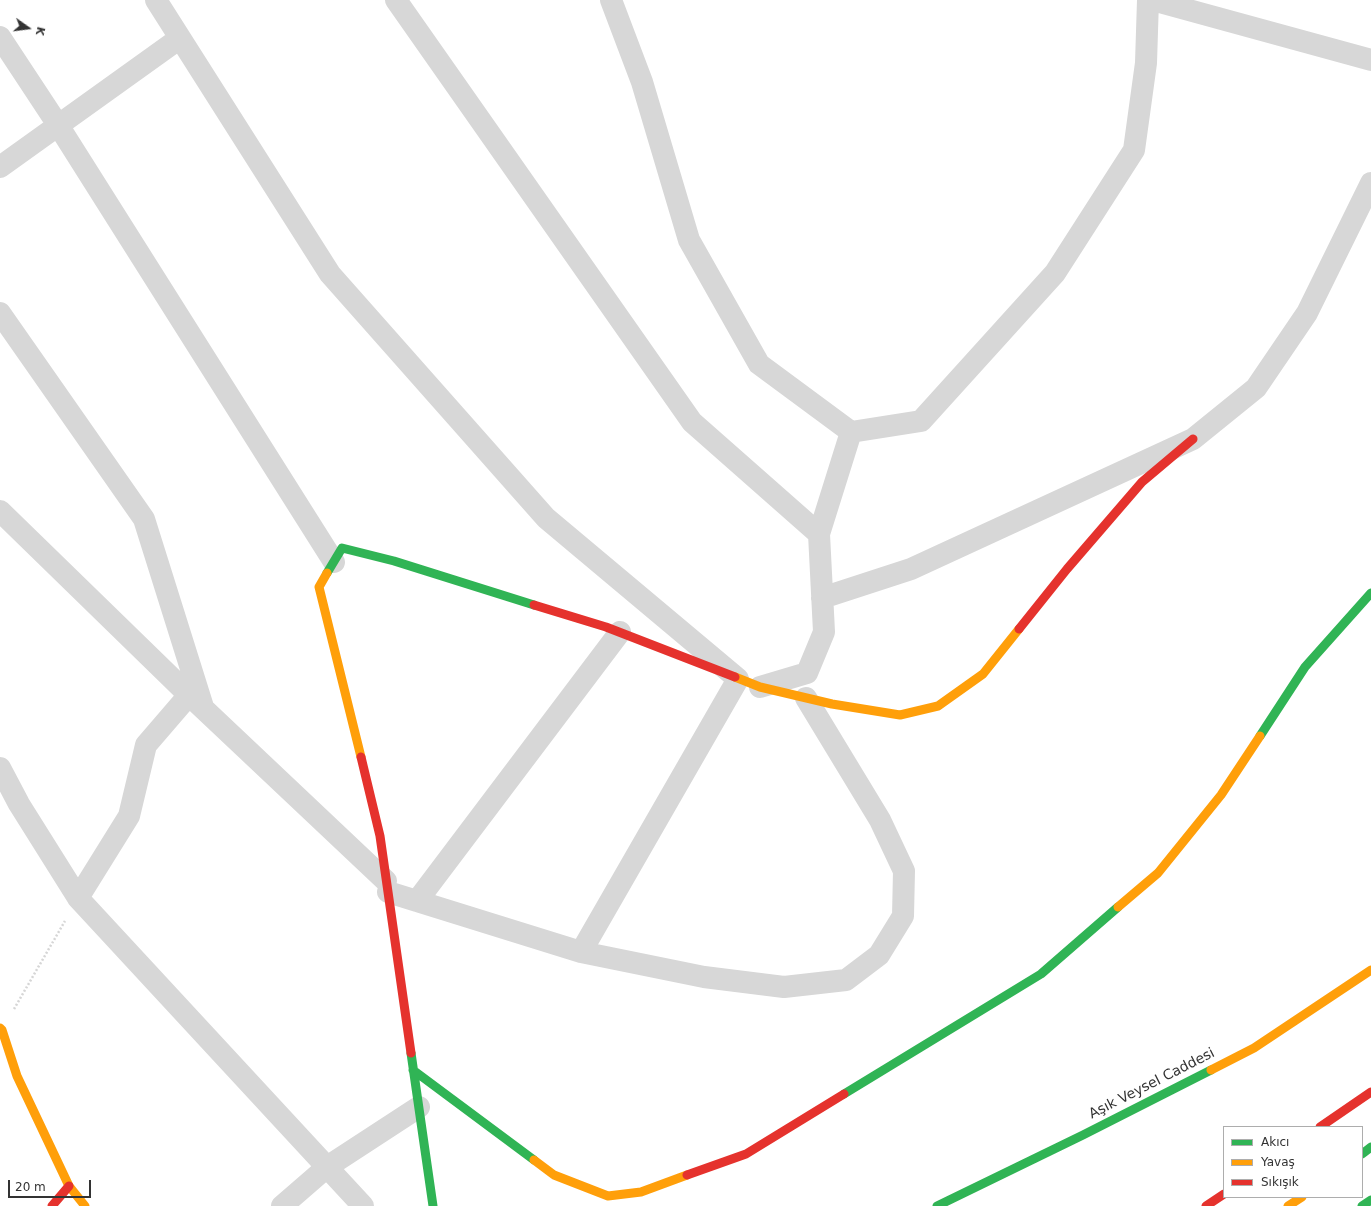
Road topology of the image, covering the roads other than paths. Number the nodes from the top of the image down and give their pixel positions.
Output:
1 (156, 0) edge
2 (396, 0) edge
3 (611, 0) edge
4 (1148, 0) edge
5 (1152, 0) edge
6 (0, 37) edge
7 (180, 38) junction
8 (1371, 60) edge
9 (58, 125) junction
10 (0, 168) edge
11 (1371, 183) edge
12 (1365, 209) edge
13 (0, 313) edge
14 (851, 432) junction
15 (1193, 438) junction
16 (0, 511) edge
17 (819, 534) junction
18 (334, 562) junction
19 (1371, 593) edge
20 (822, 598) junction
21 (620, 632) junction
22 (738, 679) junction
23 (760, 687) junction
24 (806, 698) junction
25 (196, 702) junction
26 (0, 768) edge
27 (387, 886) junction
28 (78, 898) junction
29 (417, 901) junction
30 (581, 952) junction
31 (1371, 970) edge
32 (1, 1029) edge
33 (413, 1070) junction
34 (1371, 1092) edge
35 (419, 1107) junction
36 (1321, 1126) edge
37 (1371, 1147) edge
38 (1363, 1153) edge
39 (327, 1167) junction
40 (69, 1186) junction
41 (1223, 1195) edge
42 (1300, 1198) edge
43 (1371, 1200) edge
44 (52, 1206) edge
45 (86, 1206) edge
46 (282, 1206) edge
47 (363, 1206) edge
48 (433, 1206) edge
49 (937, 1206) edge
50 (1206, 1206) edge
51 (1288, 1206) edge
52 (1362, 1206) edge

1 - 7 street
2 - 17 street
3 - 14 street
4 - 14 street
5 - 8 street
6 - 9 street
7 - 9 street
7 - 22 street
9 - 10 street
9 - 18 street
11 - 12 street
12 - 15 street
13 - 25 street
14 - 17 street
15 - 20 street
15 - 24 main road
16 - 25 street
17 - 20 street
18 - 21 main road
18 - 27 main road
19 - 33 main road
20 - 23 street
21 - 22 main road
21 - 29 street
22 - 23 main road
22 - 30 street
23 - 24 main road
24 - 30 street
25 - 27 street
25 - 28 street
26 - 28 street
27 - 29 street
27 - 33 main road
28 - 39 street
29 - 30 street
31 - 49 main road, Aşık Veysel Caddesi
32 - 40 main road
33 - 35 main road
34 - 36 main road
35 - 39 street
35 - 48 main road
37 - 38 main road
39 - 46 street
39 - 47 street
40 - 44 main road
40 - 45 main road
41 - 50 main road
42 - 51 main road
43 - 52 main road

